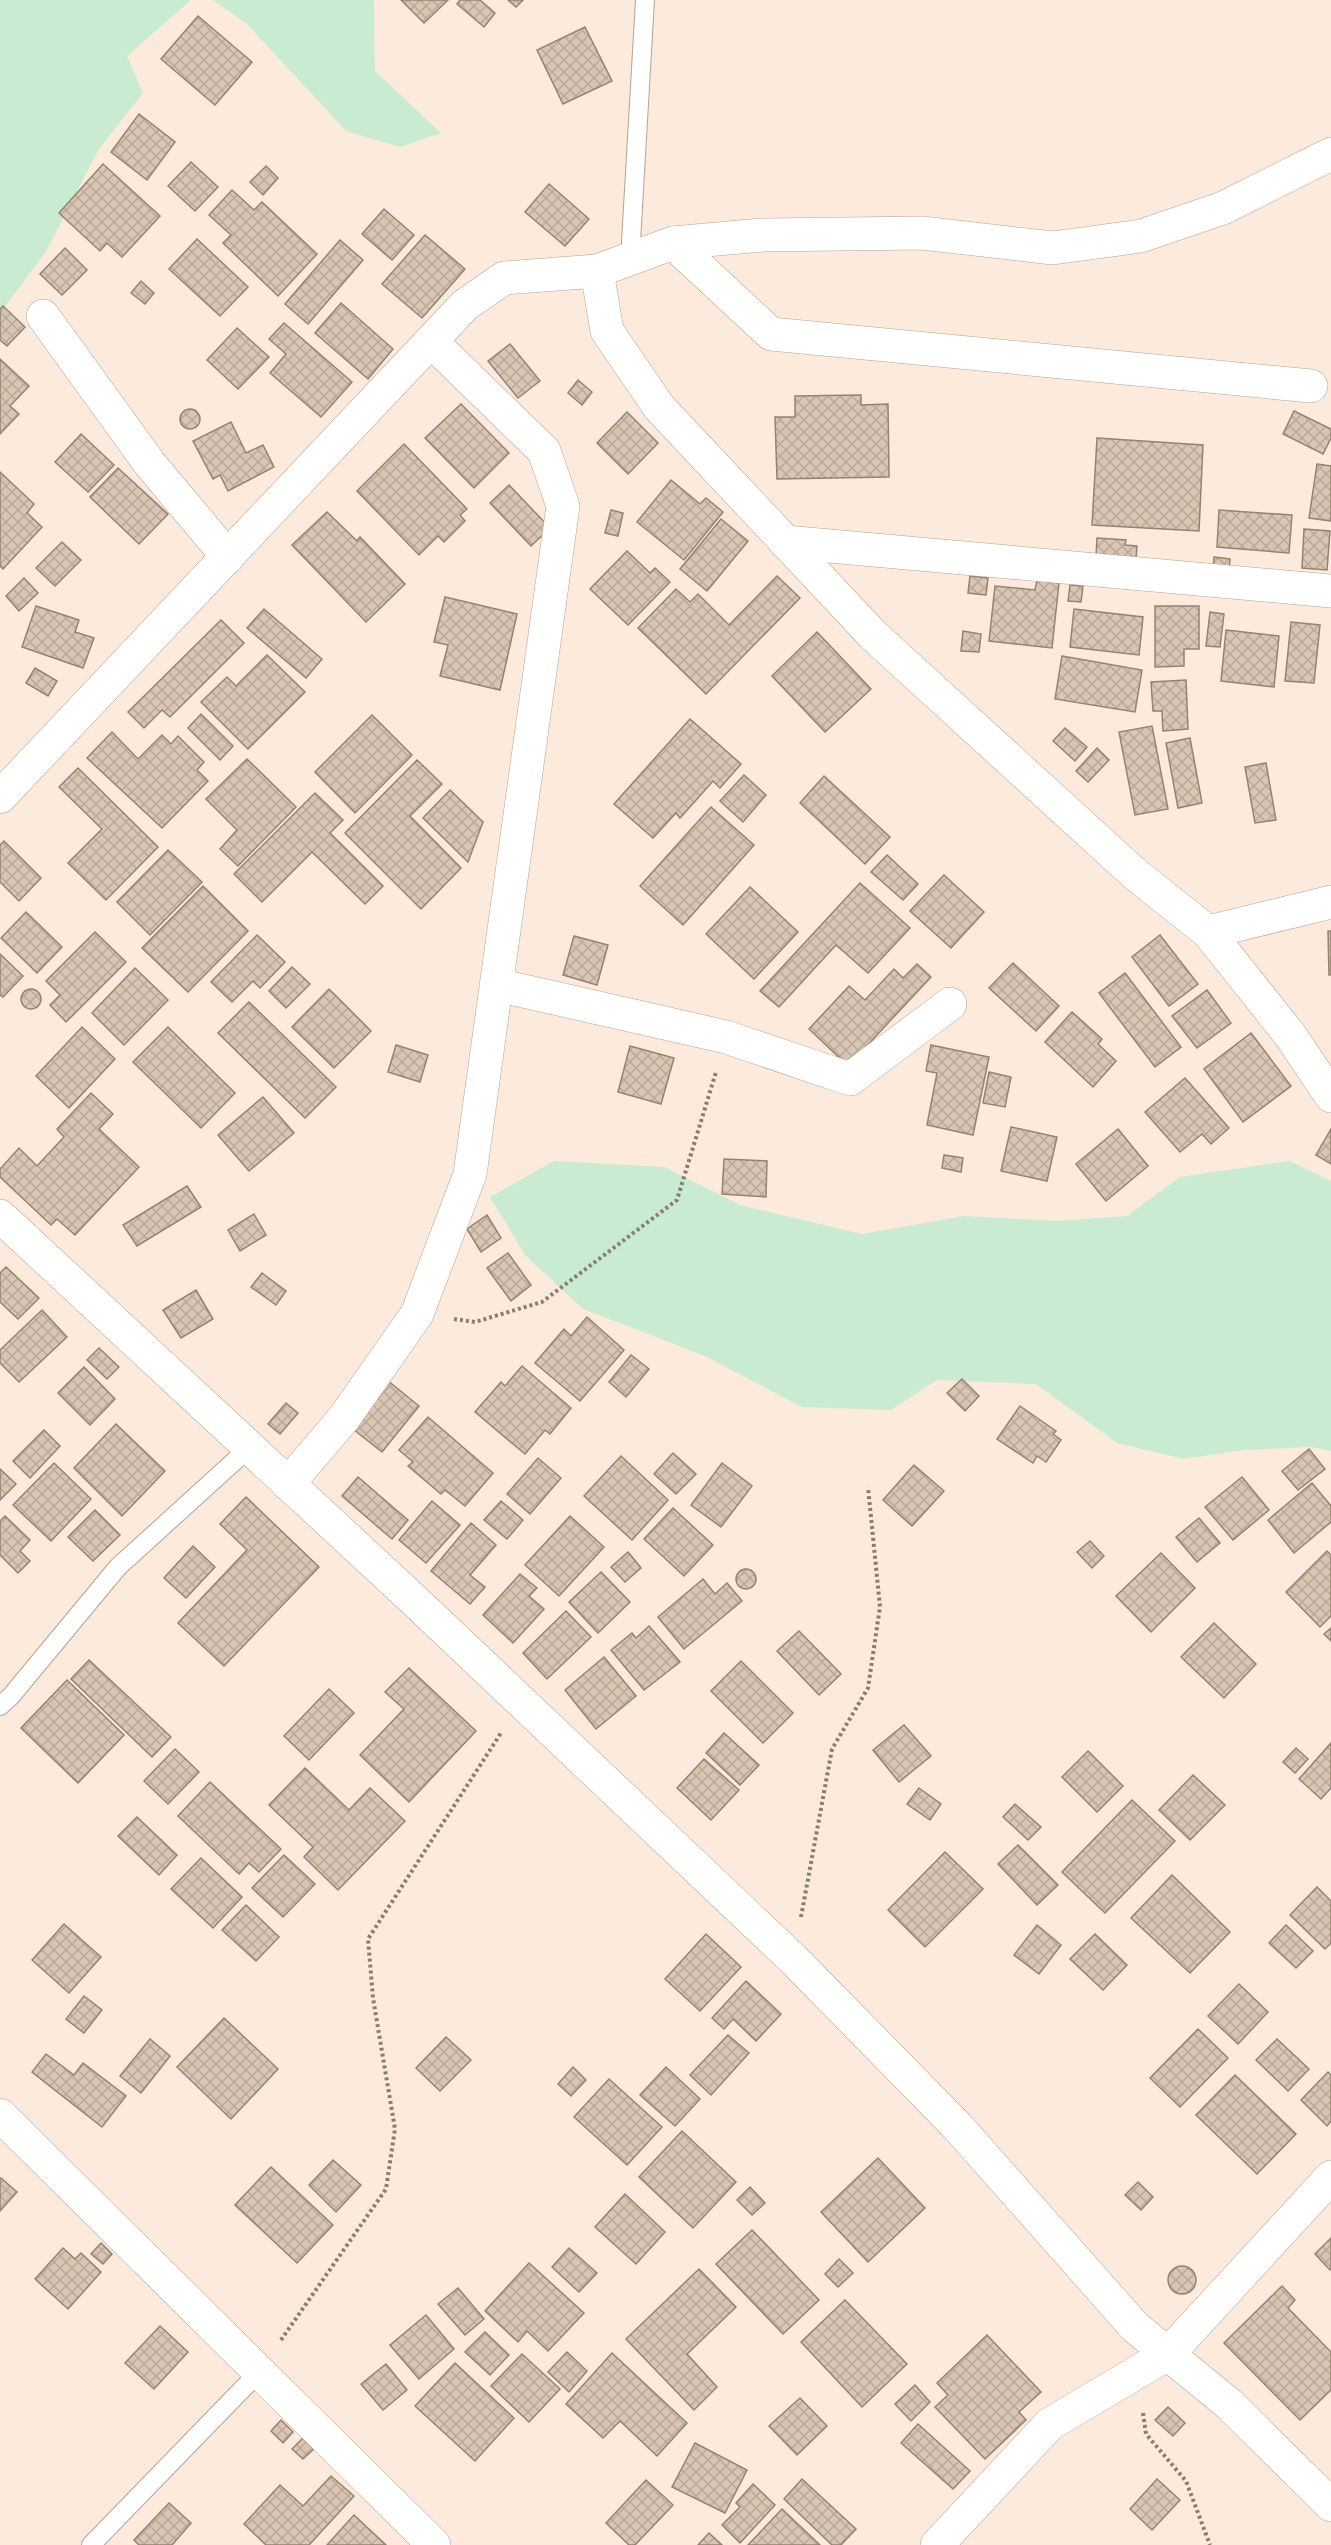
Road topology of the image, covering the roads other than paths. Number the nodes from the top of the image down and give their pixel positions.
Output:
1 (645, 0) edge
2 (1331, 154) edge
3 (673, 243) junction
4 (630, 259) junction
5 (597, 271) junction
6 (43, 316) dead end
7 (431, 341) junction
8 (1311, 386) dead end
9 (785, 542) junction
10 (228, 557) junction
11 (1331, 591) edge
12 (0, 797) edge
13 (1331, 902) edge
14 (1208, 932) junction
15 (497, 985) junction
16 (950, 1004) dead end
17 (1331, 1096) edge
18 (0, 1216) edge
19 (249, 1448) junction
20 (288, 1484) junction
21 (0, 1706) edge
22 (0, 2115) edge
23 (1331, 2177) edge
24 (1168, 2354) junction
25 (259, 2372) junction
26 (1331, 2505) edge
27 (91, 2545) edge
28 (434, 2545) edge
29 (937, 2545) edge

1 - 4 lane
2 - 3 street
3 - 4 street
3 - 8 street
4 - 5 street
5 - 7 street
5 - 9 street
6 - 10 street
7 - 10 street
7 - 15 street
9 - 11 street
9 - 14 street
10 - 12 street
13 - 14 street
14 - 17 street
15 - 16 street
15 - 20 street
18 - 19 street
19 - 20 street
19 - 21 lane
20 - 24 street
22 - 25 street
23 - 24 street
24 - 26 street
24 - 29 street
25 - 27 lane
25 - 28 street

